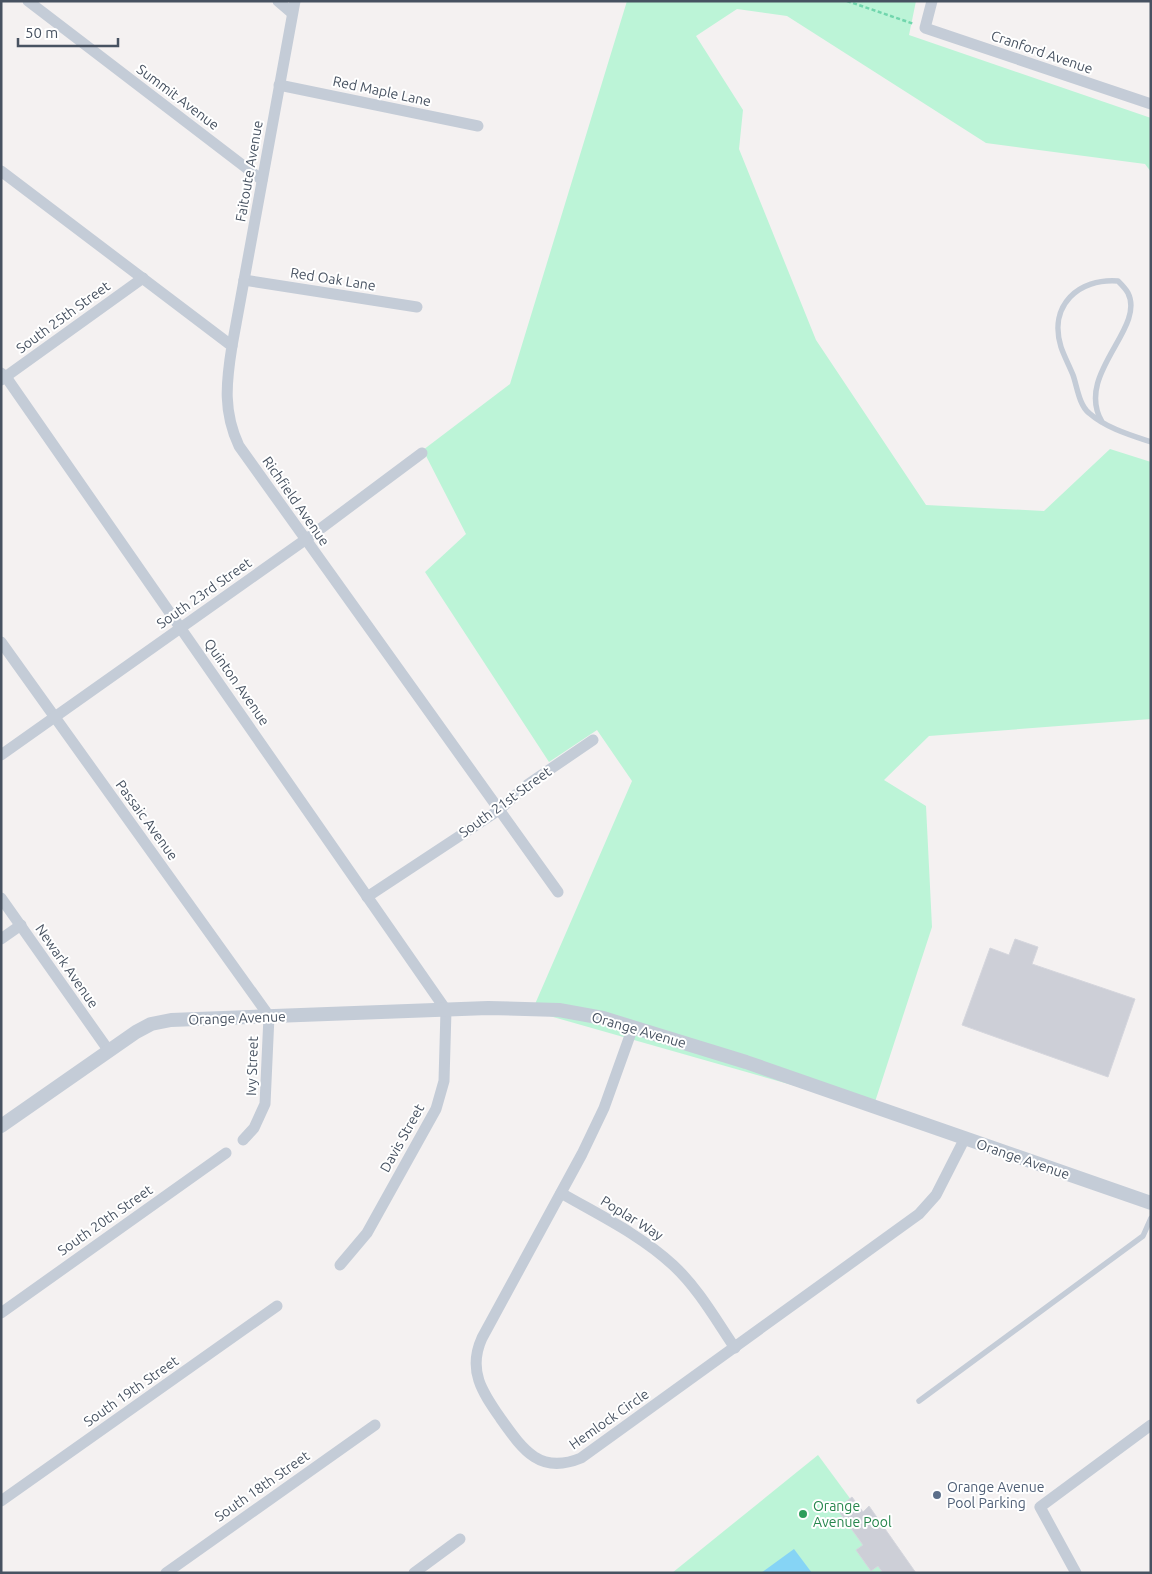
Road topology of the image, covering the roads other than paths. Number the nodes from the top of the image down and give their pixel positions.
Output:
1 (28, 1) edge
2 (278, 1) edge
3 (932, 1) edge
4 (294, 7) edge
5 (279, 85) junction
6 (1151, 104) edge
7 (478, 126) dead end
8 (1, 171) edge
9 (262, 180) junction
10 (143, 278) junction
11 (244, 280) junction
12 (417, 307) dead end
13 (232, 346) junction
14 (3, 376) edge
15 (1102, 422) junction
16 (1151, 442) edge
17 (422, 453) dead end
18 (305, 540) junction
19 (181, 628) junction
20 (1, 642) edge
21 (55, 717) junction
22 (593, 740) dead end
23 (1, 755) edge
24 (499, 810) junction
25 (558, 892) dead end
26 (367, 897) junction
27 (1, 898) edge
28 (20, 925) junction
29 (1, 939) edge
30 (446, 1010) junction
31 (269, 1016) junction
32 (633, 1027) junction
33 (109, 1051) junction
34 (1, 1126) edge
35 (965, 1138) junction
36 (243, 1140) dead end
37 (226, 1153) dead end
38 (561, 1193) junction
39 (1151, 1204) edge
40 (1151, 1218) edge
41 (340, 1265) dead end
42 (278, 1306) dead end
43 (1, 1313) edge
44 (735, 1348) junction
45 (919, 1401) dead end
46 (375, 1425) dead end
47 (1151, 1425) edge
48 (1, 1501) edge
49 (460, 1539) dead end
50 (166, 1573) edge
51 (414, 1573) edge
52 (1076, 1573) edge

1 - 9 street, Summit Avenue
2 - 4 street
3 - 6 street, Cranford Avenue
4 - 5 street, Faitoute Avenue
5 - 7 street, Red Maple Lane
5 - 9 street, Faitoute Avenue
8 - 10 street
9 - 11 street, Faitoute Avenue
10 - 13 street
10 - 14 street, South 25th Street
11 - 12 street, Red Oak Lane
11 - 13 street, Faitoute Avenue
13 - 18 street, Richfield Avenue
14 - 19 street, Quinton Avenue
15 - 15 lane
15 - 16 lane
17 - 18 street, South 23rd Street
18 - 19 street, South 23rd Street
18 - 24 street, Richfield Avenue
19 - 21 street, South 23rd Street
19 - 26 street, Quinton Avenue
20 - 21 street, Passaic Avenue
21 - 23 street, South 23rd Street
21 - 31 street, Passaic Avenue
22 - 24 street, South 21st Street
24 - 25 street, Richfield Avenue
24 - 26 street, South 21st Street
26 - 30 street, Quinton Avenue
27 - 28 street, Newark Avenue
28 - 29 street
28 - 33 street, Newark Avenue
30 - 31 street, Orange Avenue
30 - 32 street, Orange Avenue
30 - 41 street, Davis Street
31 - 33 street, Orange Avenue
31 - 36 street, Ivy Street
32 - 35 street, Orange Avenue
32 - 38 street, Hemlock Circle
33 - 34 street
35 - 39 street, Orange Avenue
35 - 44 street, Hemlock Circle
37 - 43 street, South 20th Street
38 - 44 street, Poplar Way
38 - 44 street, Hemlock Circle
40 - 45 lane
42 - 48 street, South 19th Street
46 - 50 street, South 18th Street
47 - 52 street
49 - 51 street

